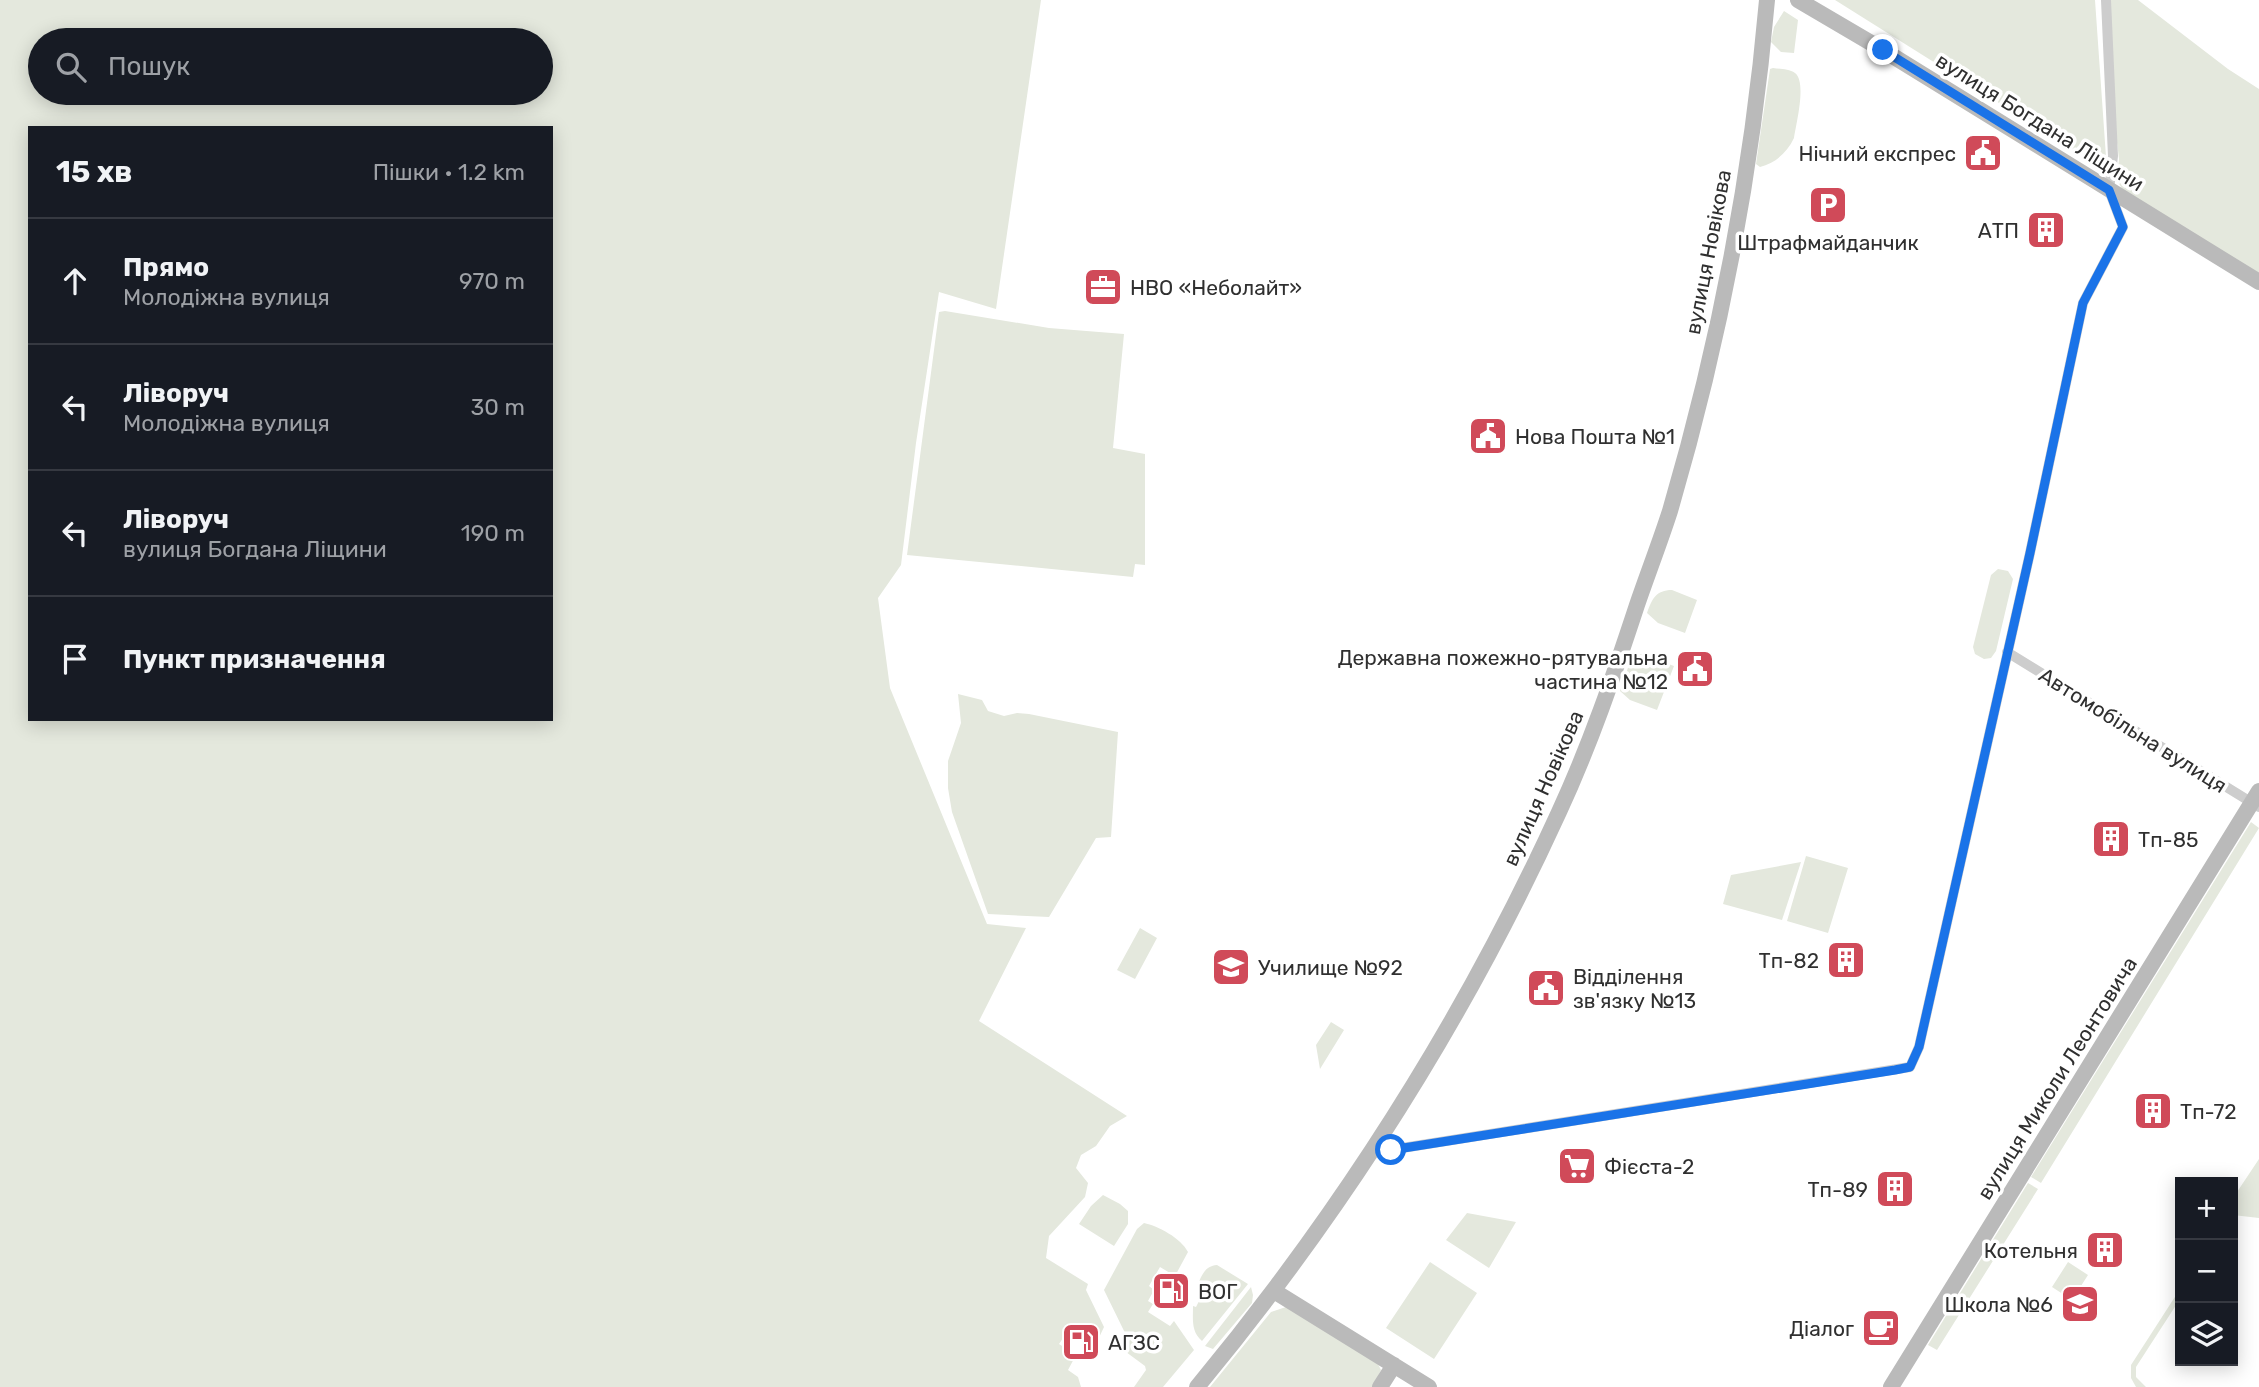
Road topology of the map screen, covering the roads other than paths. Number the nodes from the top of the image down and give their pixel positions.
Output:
1 (1766, 0) edge
2 (1798, 0) edge
3 (2106, 0) edge
4 (2109, 190) junction
5 (2259, 282) edge
6 (2007, 652) junction
7 (2257, 800) edge
8 (1371, 1153) junction
9 (1274, 1291) junction
10 (1394, 1365) junction
11 (1197, 1387) edge
12 (1380, 1387) edge
13 (1429, 1387) edge
14 (1891, 1387) edge

1 - 8 main road, вулиця Новікова
2 - 4 main road, вулиця Богдана Ліщини
3 - 4 street
4 - 5 main road, вулиця Богдана Ліщини
4 - 6 street
6 - 7 street, Автомобільна вулиця
6 - 8 street
7 - 14 main road, вулиця Миколи Леонтовича
8 - 9 main road, вулиця Новікова
9 - 10 main road
9 - 11 main road, вулиця Новікова
10 - 12 main road
10 - 13 main road

